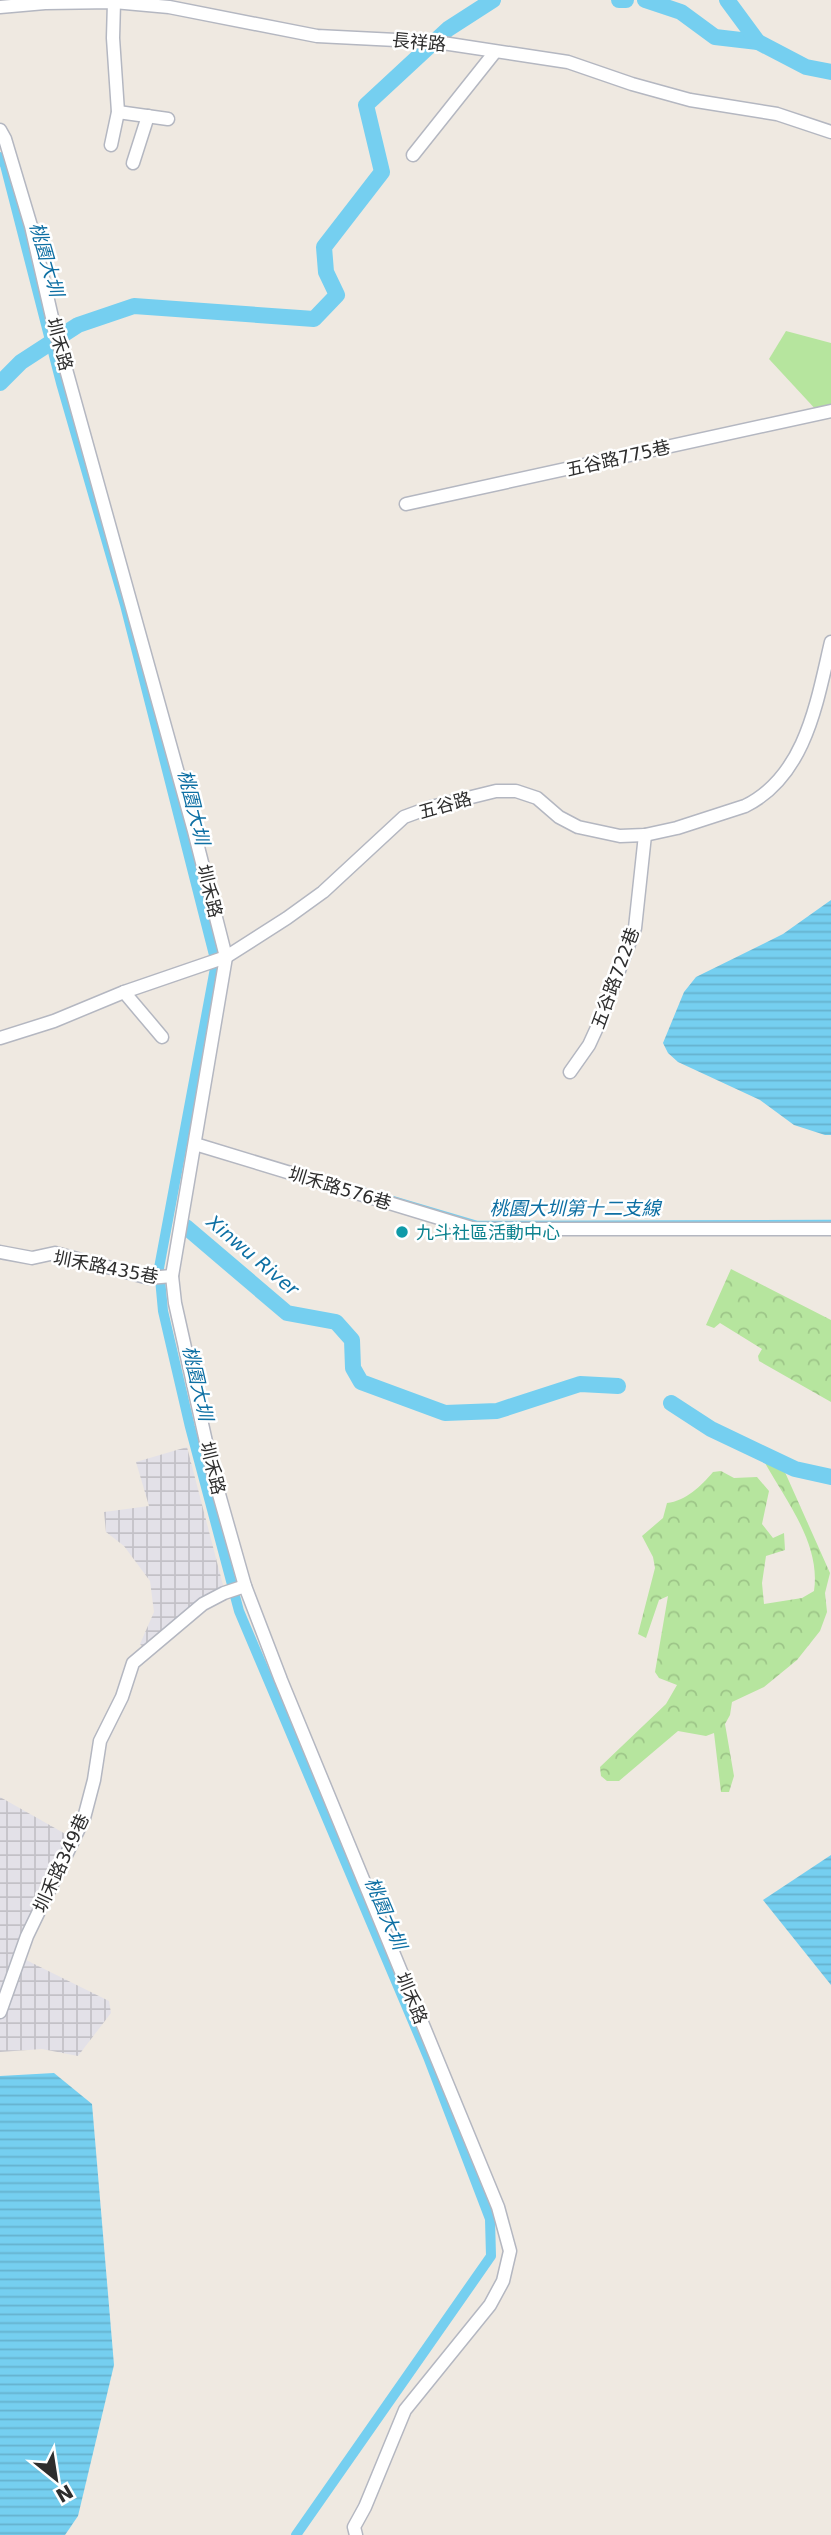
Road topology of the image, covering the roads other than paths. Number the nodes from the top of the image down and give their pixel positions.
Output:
1 (114, 2) junction
2 (0, 7) edge
3 (495, 52) junction
4 (118, 112) junction
5 (148, 116) junction
6 (168, 119) dead end
7 (0, 130) edge
8 (831, 132) edge
9 (111, 145) dead end
10 (413, 155) dead end
11 (133, 163) dead end
12 (831, 411) edge
13 (406, 504) dead end
14 (831, 642) edge
15 (645, 835) junction
16 (215, 960) junction
17 (124, 992) junction
18 (162, 1037) dead end
19 (0, 1038) edge
20 (570, 1072) dead end
21 (195, 1144) junction
22 (831, 1229) edge
23 (0, 1252) edge
24 (164, 1278) junction
25 (243, 1587) junction
26 (0, 2012) edge
27 (356, 2535) edge

1 - 2 street, 長祥路
1 - 3 street, 長祥路
1 - 4 street
3 - 8 street, 長祥路
3 - 10 street
4 - 5 street
4 - 9 street
5 - 6 street
5 - 11 street
7 - 16 street, 圳禾路
12 - 13 street, 五谷路775巷
14 - 15 street, 五谷路
15 - 16 street, 五谷路
15 - 20 street, 五谷路722巷
16 - 17 street, 五谷路
16 - 21 street, 圳禾路
17 - 18 street
17 - 19 street, 五谷路
21 - 22 street, 圳禾路576巷
21 - 24 street, 圳禾路
23 - 24 street, 圳禾路435巷
24 - 25 street, 圳禾路
25 - 26 street, 圳禾路349巷
25 - 27 street, 圳禾路

